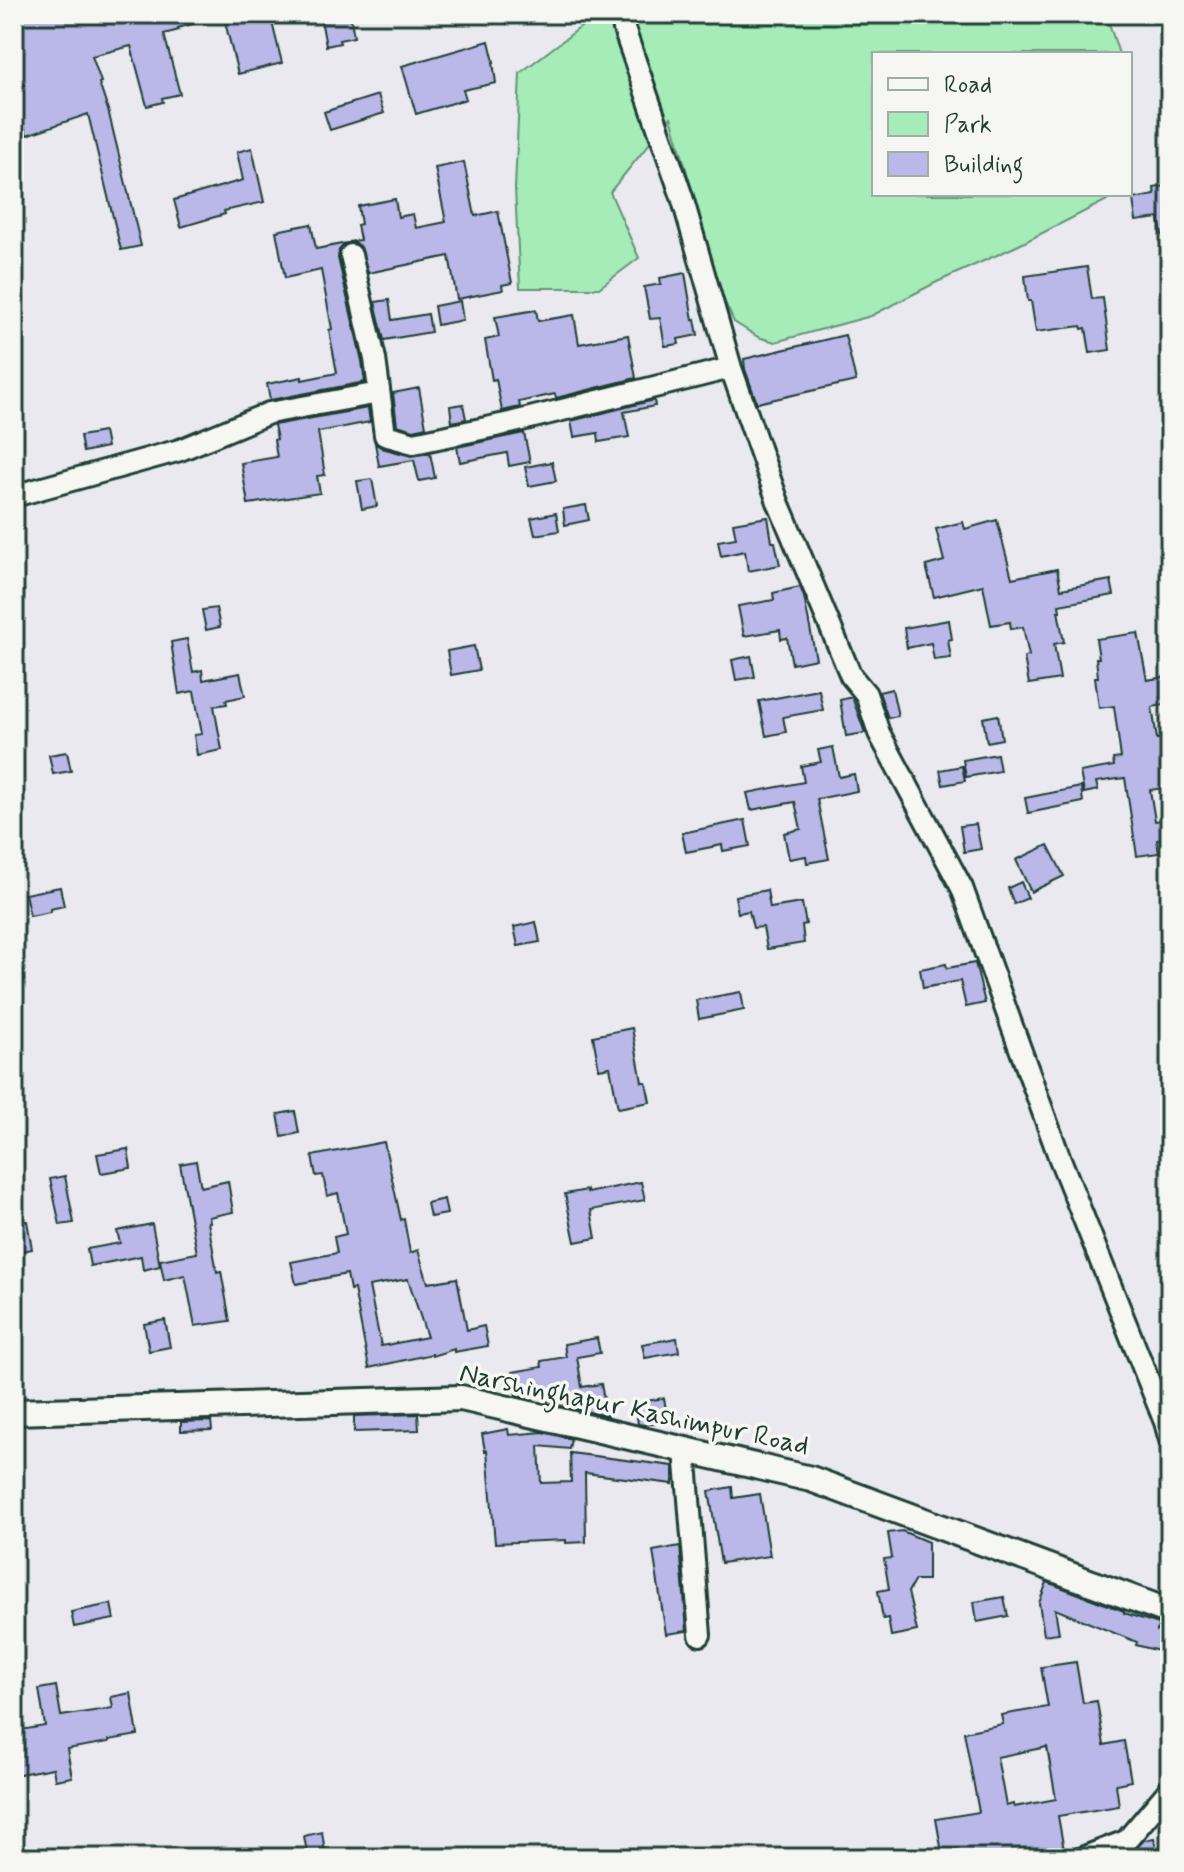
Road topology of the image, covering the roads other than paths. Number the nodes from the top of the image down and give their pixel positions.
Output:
1 (621, 14) edge
2 (351, 255) dead end
3 (731, 368) junction
4 (379, 393) junction
5 (14, 496) edge
6 (14, 1412) edge
7 (1170, 1440) edge
8 (685, 1450) junction
9 (1170, 1612) edge
10 (700, 1635) dead end
11 (1170, 1789) edge
12 (1082, 1858) edge

1 - 3 street
2 - 4 street
3 - 4 street
3 - 7 street
4 - 5 street
6 - 8 street, Narshinghapur Kashimpur Road
8 - 9 street, Narshinghapur Kashimpur Road
8 - 10 street
11 - 12 street

